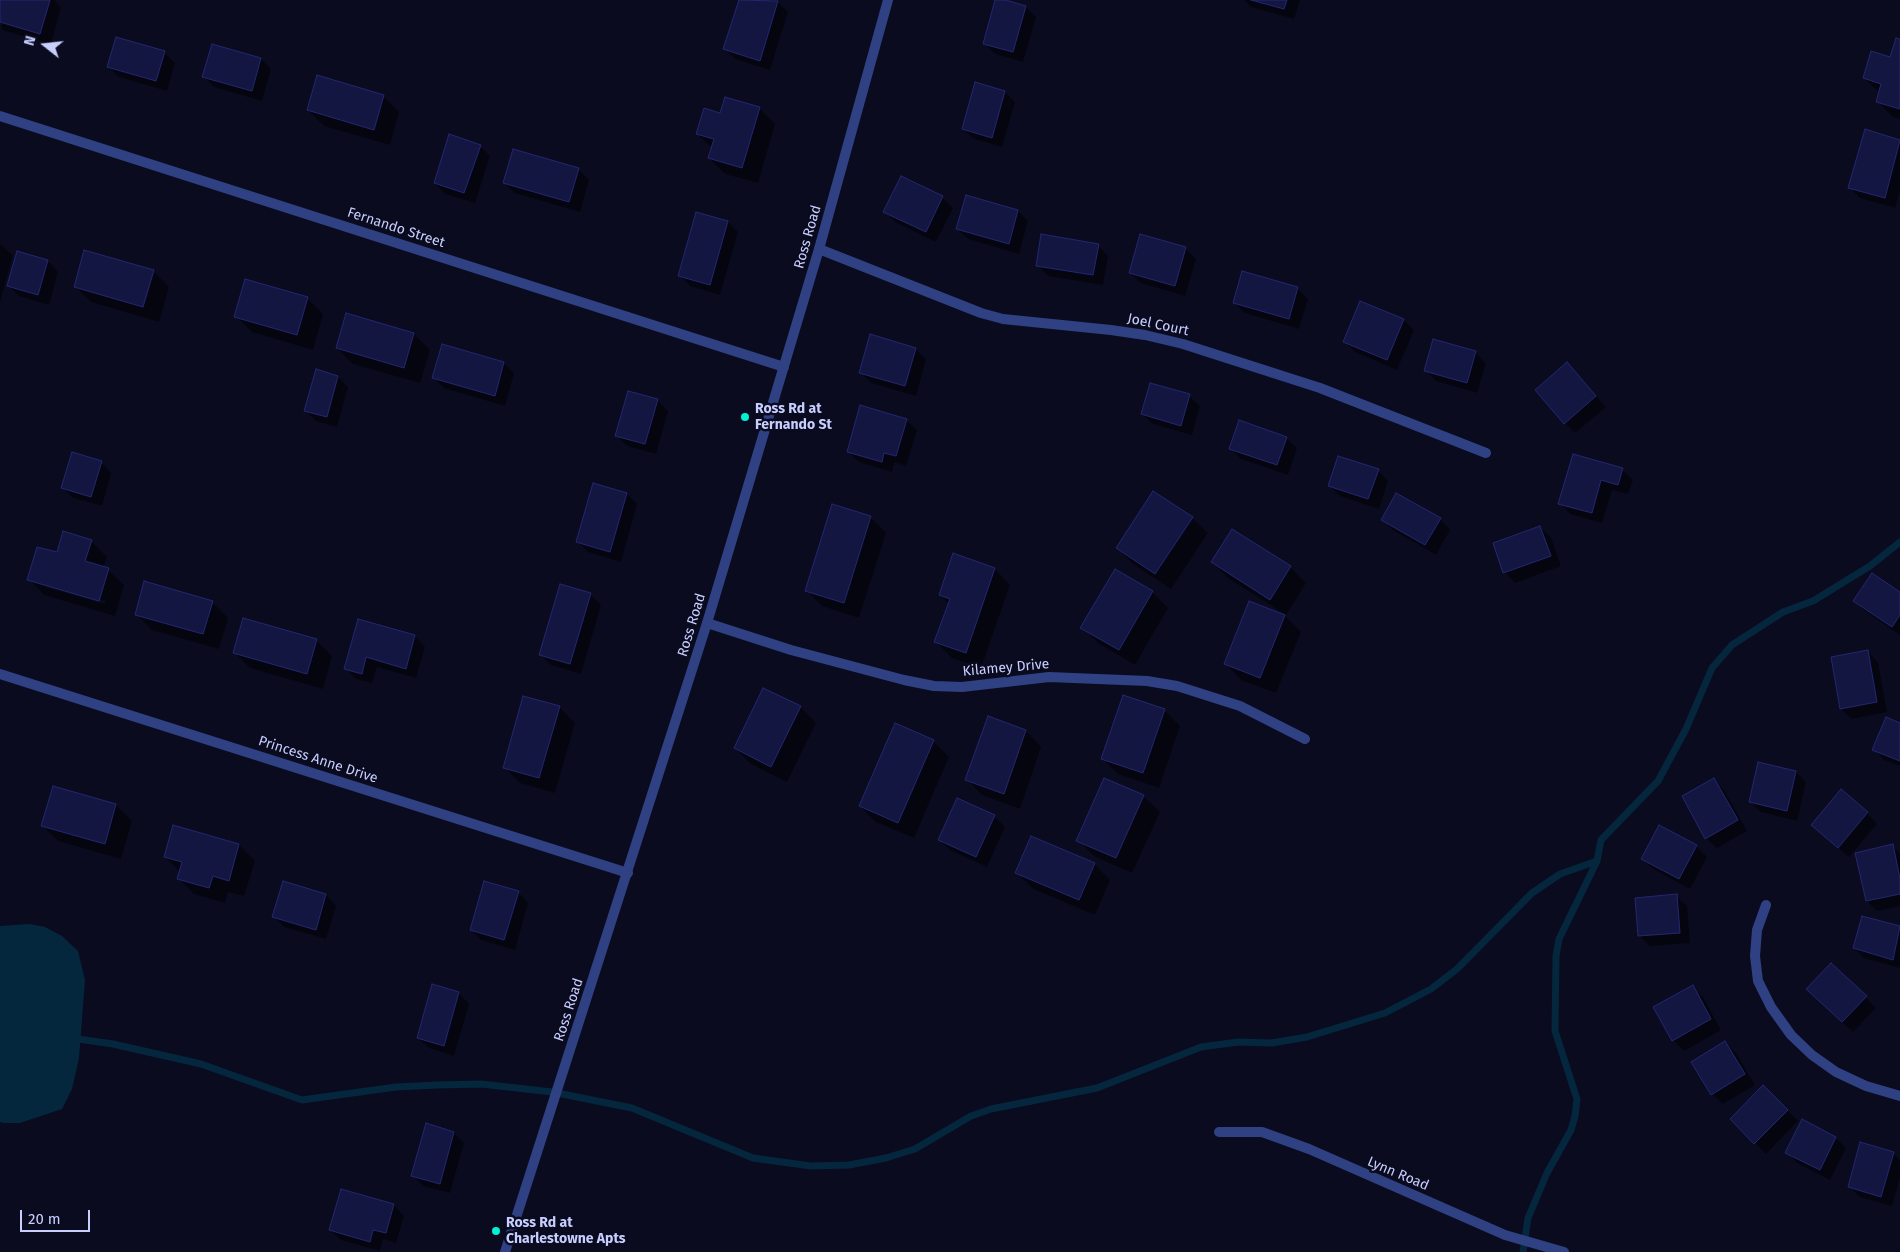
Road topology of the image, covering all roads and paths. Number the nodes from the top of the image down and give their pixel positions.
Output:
1 (888, 0) edge
2 (0, 116) edge
3 (819, 249) junction
4 (784, 367) junction
5 (1486, 453) dead end
6 (707, 623) junction
7 (0, 674) edge
8 (1305, 739) dead end
9 (628, 873) junction
10 (1766, 905) dead end
11 (1900, 1096) edge
12 (1219, 1132) dead end
13 (505, 1252) edge
14 (1564, 1252) edge

1 - 3 street, Ross Road
2 - 4 street, Fernando Street
3 - 4 street, Ross Road
3 - 5 street, Joel Court
4 - 6 street, Ross Road
6 - 8 street, Kilamey Drive
6 - 9 street, Ross Road
7 - 9 street, Princess Anne Drive
9 - 13 street, Ross Road
10 - 11 street
12 - 14 street, Lynn Road

